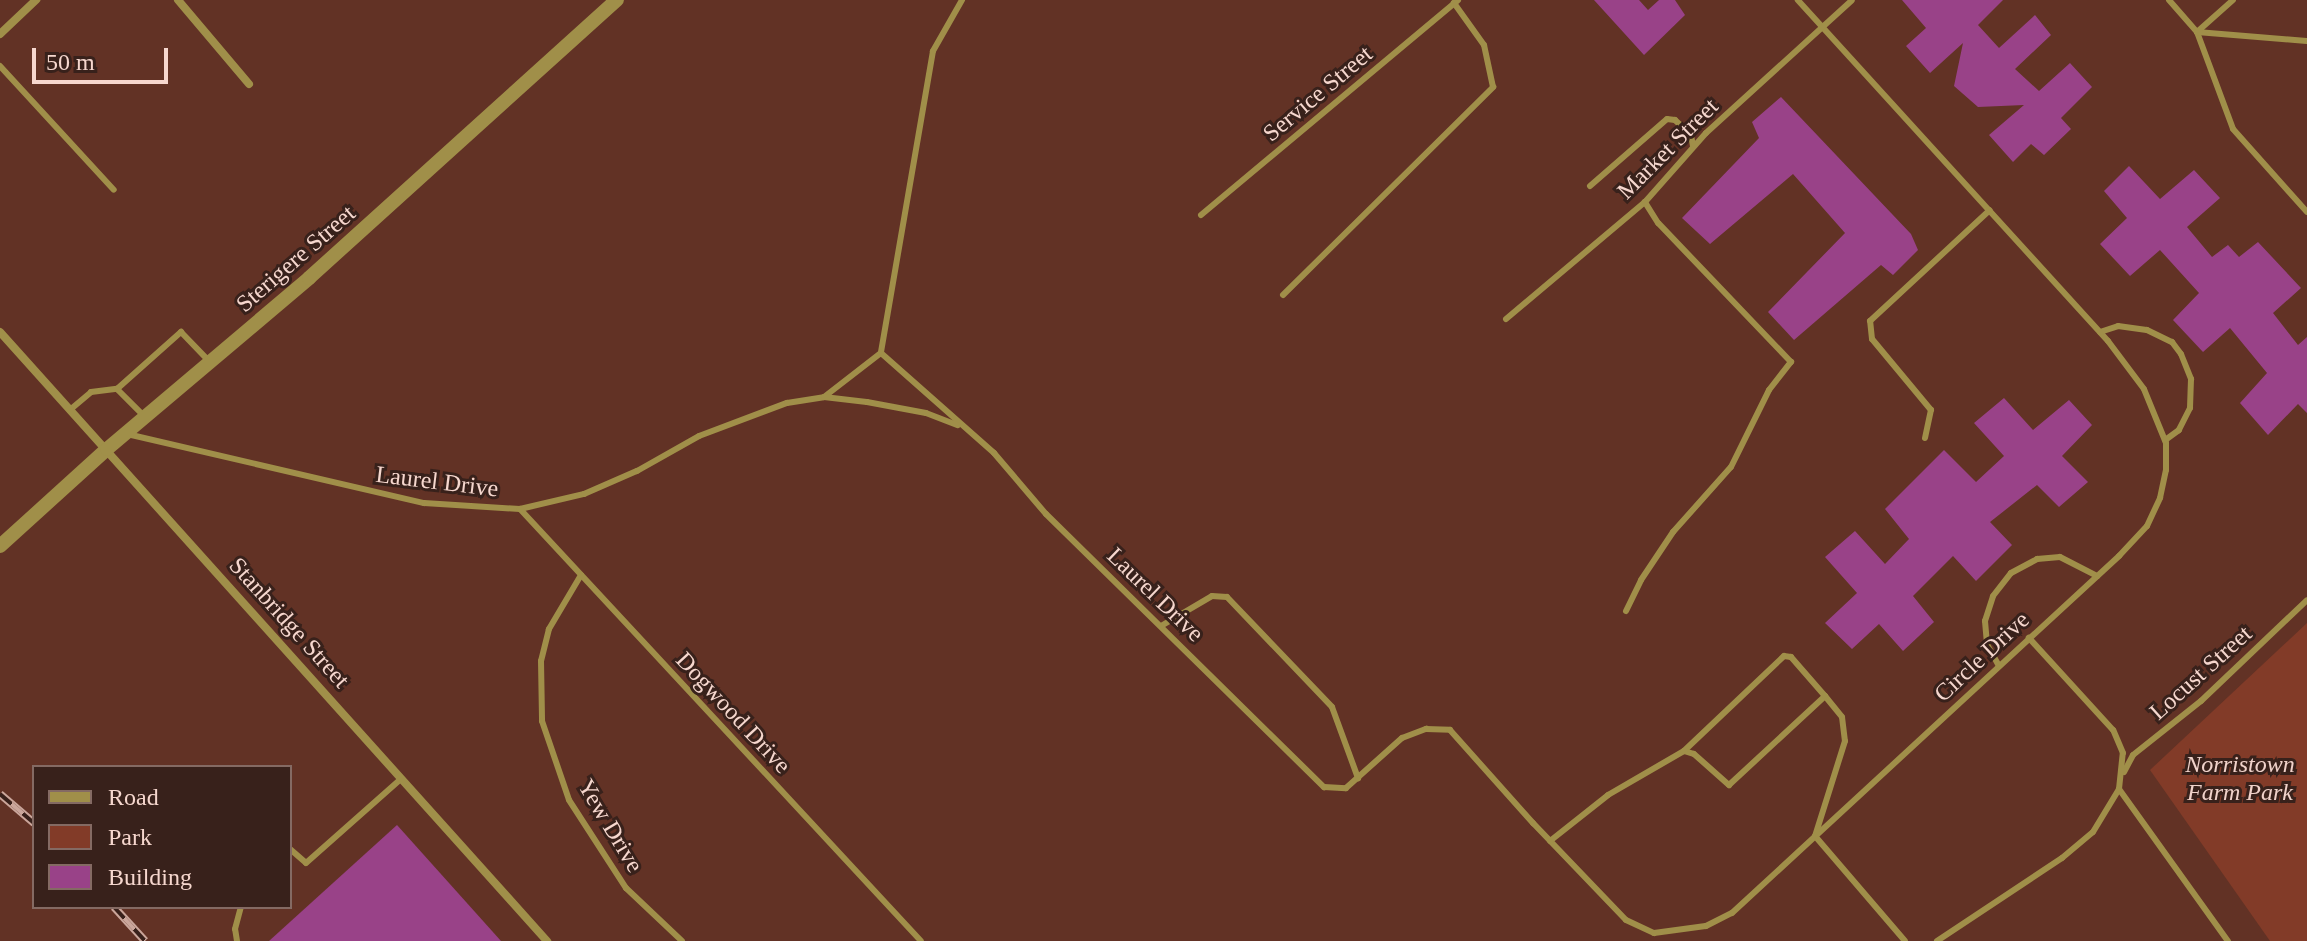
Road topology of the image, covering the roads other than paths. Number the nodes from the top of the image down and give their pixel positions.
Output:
1 (36, 0) edge
2 (178, 0) edge
3 (617, 0) edge
4 (962, 0) edge
5 (1798, 0) edge
6 (1852, 0) edge
7 (2169, 0) edge
8 (2233, 0) edge
9 (1456, 2) edge
10 (1823, 26) junction
11 (2197, 32) junction
12 (0, 34) edge
13 (2307, 41) edge
14 (0, 66) edge
15 (249, 84) dead end
16 (1693, 146) junction
17 (1590, 186) dead end
18 (114, 190) dead end
19 (1645, 202) junction
20 (1990, 210) junction
21 (2307, 212) edge
22 (1201, 215) dead end
23 (1283, 295) dead end
24 (1506, 319) dead end
25 (0, 332) edge
26 (2100, 332) junction
27 (881, 353) junction
28 (211, 363) junction
29 (117, 389) junction
30 (824, 397) junction
31 (71, 409) junction
32 (146, 418) junction
33 (964, 427) junction
34 (127, 434) junction
35 (1925, 438) dead end
36 (2165, 440) junction
37 (107, 449) junction
38 (520, 509) junction
39 (0, 546) edge
40 (581, 575) junction
41 (2097, 576) junction
42 (2307, 600) edge
43 (1626, 611) dead end
44 (1161, 626) junction
45 (2029, 638) junction
46 (1999, 666) junction
47 (1825, 696) junction
48 (1684, 751) junction
49 (2123, 774) junction
50 (1358, 778) junction
51 (401, 779) junction
52 (1324, 787) joint
53 (2119, 789) junction
54 (1815, 836) junction
55 (1550, 841) junction
56 (292, 851) edge
57 (240, 909) edge
58 (237, 941) edge
59 (547, 941) edge
60 (682, 941) edge
61 (921, 941) edge
62 (1905, 941) edge
63 (1937, 941) edge
64 (2228, 941) edge

1 - 12 street
2 - 15 street
3 - 28 street, Sterigere Street
4 - 27 lane
5 - 10 lane, Circle Drive
6 - 10 lane, Market Street
7 - 11 lane
8 - 11 lane
9 - 22 lane, Service Street
9 - 23 lane
10 - 16 lane, Market Street
10 - 20 lane, Circle Drive
11 - 13 lane
11 - 21 lane
14 - 18 lane
16 - 17 lane
16 - 19 lane, Market Street
19 - 24 lane, Market Street
19 - 43 lane
20 - 26 lane, Circle Drive
20 - 35 lane
25 - 31 street, Stanbridge Street
26 - 36 lane, Circle Drive
26 - 36 lane
27 - 30 lane, Laurel Drive
27 - 33 lane, Laurel Drive
28 - 29 lane
28 - 32 street, Sterigere Street
29 - 31 lane
29 - 32 lane
30 - 33 lane, Laurel Drive
30 - 38 lane, Laurel Drive
31 - 37 street, Stanbridge Street
32 - 34 street, Sterigere Street
33 - 44 lane, Laurel Drive
34 - 37 street, Sterigere Street
34 - 38 lane, Laurel Drive
36 - 41 lane, Circle Drive
37 - 39 street, Sterigere Street
37 - 51 street, Stanbridge Street
38 - 40 lane, Dogwood Drive
40 - 60 lane, Yew Drive
40 - 61 lane, Dogwood Drive
41 - 45 lane, Circle Drive
41 - 46 lane
42 - 49 lane, Locust Street
44 - 50 lane
44 - 52 lane, Laurel Drive
45 - 46 lane, Circle Drive
45 - 49 lane
46 - 54 lane, Circle Drive
47 - 48 lane
47 - 48 lane
47 - 54 lane
48 - 55 lane
49 - 53 lane
50 - 52 lane, Circle Drive
50 - 55 lane, Circle Drive
51 - 56 lane
51 - 59 street, Stanbridge Street
53 - 63 lane
53 - 64 lane
54 - 55 lane, Circle Drive
54 - 62 lane
57 - 58 lane

